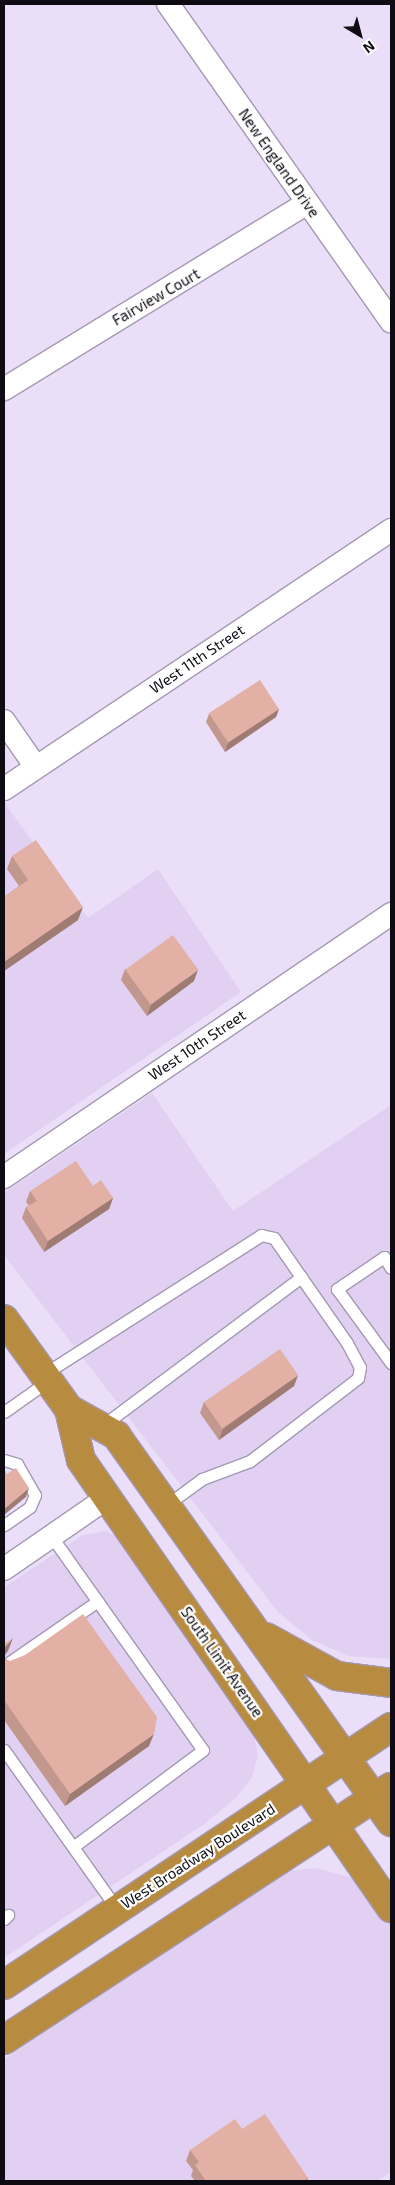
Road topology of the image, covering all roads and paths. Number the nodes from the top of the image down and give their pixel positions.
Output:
1 (168, 4) edge
2 (308, 203) junction
3 (391, 321) edge
4 (4, 389) edge
5 (391, 530) edge
6 (4, 721) edge
7 (36, 767) junction
8 (4, 789) edge
9 (391, 914) edge
10 (4, 1177) edge
11 (391, 1268) edge
12 (301, 1277) junction
13 (4, 1319) edge
14 (391, 1363) edge
15 (46, 1377) junction
16 (69, 1409) junction
17 (4, 1412) edge
18 (102, 1427) junction
19 (4, 1460) edge
20 (106, 1498) junction
21 (168, 1504) junction
22 (4, 1525) edge
23 (52, 1537) junction
24 (4, 1569) edge
25 (98, 1601) junction
26 (258, 1632) junction
27 (4, 1666) edge
28 (391, 1683) edge
29 (391, 1727) edge
30 (4, 1750) edge
31 (347, 1757) junction
32 (307, 1784) junction
33 (383, 1793) edge
34 (391, 1822) edge
35 (335, 1825) junction
36 (73, 1847) junction
37 (391, 1908) edge
38 (117, 1909) junction
39 (4, 1986) edge
40 (4, 2040) edge

1 - 2 street, New England Drive
2 - 3 street, New England Drive
2 - 4 street, Fairview Court
5 - 7 street, West 11th Street
6 - 7 street
7 - 8 street, West 11th Street
9 - 10 street, West 10th Street
11 - 14 lane
12 - 15 lane
12 - 18 lane
12 - 21 lane
13 - 15 highway, South Limit Avenue
15 - 16 highway, South Limit Avenue
15 - 17 lane
16 - 18 highway, South Limit Avenue
16 - 20 highway, South Limit Avenue
18 - 21 highway, South Limit Avenue
19 - 22 lane
20 - 23 street
20 - 32 highway, South Limit Avenue
21 - 26 highway, South Limit Avenue
23 - 24 street
23 - 25 lane
25 - 27 lane
25 - 36 lane
26 - 28 highway
26 - 31 highway, South Limit Avenue
29 - 31 highway, West Broadway Boulevard
30 - 36 lane
31 - 32 highway, West Broadway Boulevard
31 - 33 highway, South Limit Avenue
32 - 35 highway, South Limit Avenue
32 - 38 highway, West Broadway Boulevard
33 - 34 highway, South Limit Avenue
33 - 35 highway
35 - 37 highway, South Limit Avenue
35 - 40 highway
36 - 38 lane
38 - 39 highway, West Broadway Boulevard

